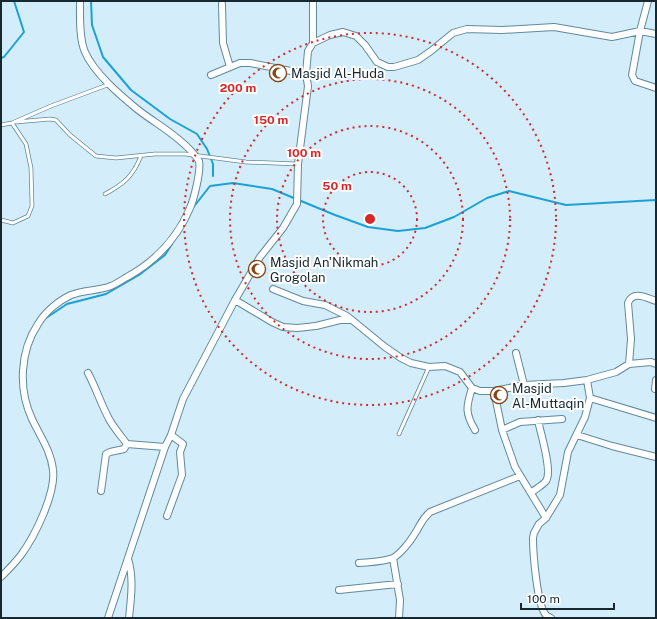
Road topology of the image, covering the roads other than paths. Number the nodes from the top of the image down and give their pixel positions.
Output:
1 (80, 1) edge
2 (313, 1) edge
3 (648, 1) edge
4 (222, 4) dead end
5 (640, 31) junction
6 (656, 34) edge
7 (313, 44) junction
8 (230, 67) junction
9 (306, 74) junction
10 (211, 75) dead end
11 (110, 84) junction
12 (656, 88) edge
13 (14, 123) junction
14 (1, 125) edge
15 (141, 156) junction
16 (197, 158) junction
17 (298, 164) junction
18 (105, 194) dead end
19 (1, 220) edge
20 (273, 289) dead end
21 (235, 300) junction
22 (656, 301) edge
23 (352, 320) junction
24 (516, 353) dead end
25 (629, 364) junction
26 (656, 364) edge
27 (429, 367) junction
28 (88, 373) dead end
29 (588, 380) junction
30 (656, 380) edge
31 (524, 386) junction
32 (472, 388) junction
33 (655, 388) dead end
34 (494, 391) junction
35 (590, 398) junction
36 (656, 418) edge
37 (562, 419) dead end
38 (538, 420) junction
39 (475, 430) dead end
40 (502, 430) junction
41 (171, 434) junction
42 (399, 434) dead end
43 (577, 435) junction
44 (127, 444) junction
45 (165, 447) junction
46 (656, 457) edge
47 (520, 476) junction
48 (101, 491) dead end
49 (531, 493) junction
50 (167, 516) dead end
51 (546, 518) junction
52 (393, 558) junction
53 (128, 559) junction
54 (359, 563) dead end
55 (1, 577) edge
56 (398, 584) junction
57 (339, 590) dead end
58 (108, 618) edge
59 (129, 618) edge
60 (399, 618) edge
61 (551, 618) edge

1 - 11 street
2 - 7 street
3 - 5 street
4 - 8 street
5 - 6 street
5 - 7 street
5 - 12 street
7 - 9 street
8 - 9 street
8 - 10 street
9 - 17 street
11 - 13 lane
11 - 16 street
13 - 14 lane
13 - 15 lane
13 - 19 lane
15 - 16 lane
15 - 18 lane
16 - 17 lane
16 - 55 street
17 - 21 street
20 - 23 street
21 - 23 street
21 - 41 street
22 - 25 street
23 - 27 street
24 - 31 street
25 - 26 street
25 - 29 street
27 - 32 street
27 - 42 lane
28 - 44 street
29 - 31 street
29 - 35 street
30 - 33 street
31 - 34 street
32 - 34 street
32 - 39 street
34 - 40 street
35 - 36 street
35 - 43 street
37 - 38 street
38 - 40 street
38 - 49 street
40 - 47 street
41 - 45 street
41 - 50 street
43 - 46 street
43 - 51 street
44 - 45 street
44 - 48 street
45 - 53 street
47 - 49 street
47 - 52 street
49 - 51 street
51 - 61 street
52 - 54 street
52 - 56 street
53 - 58 street
53 - 59 street
56 - 57 street
56 - 60 street

